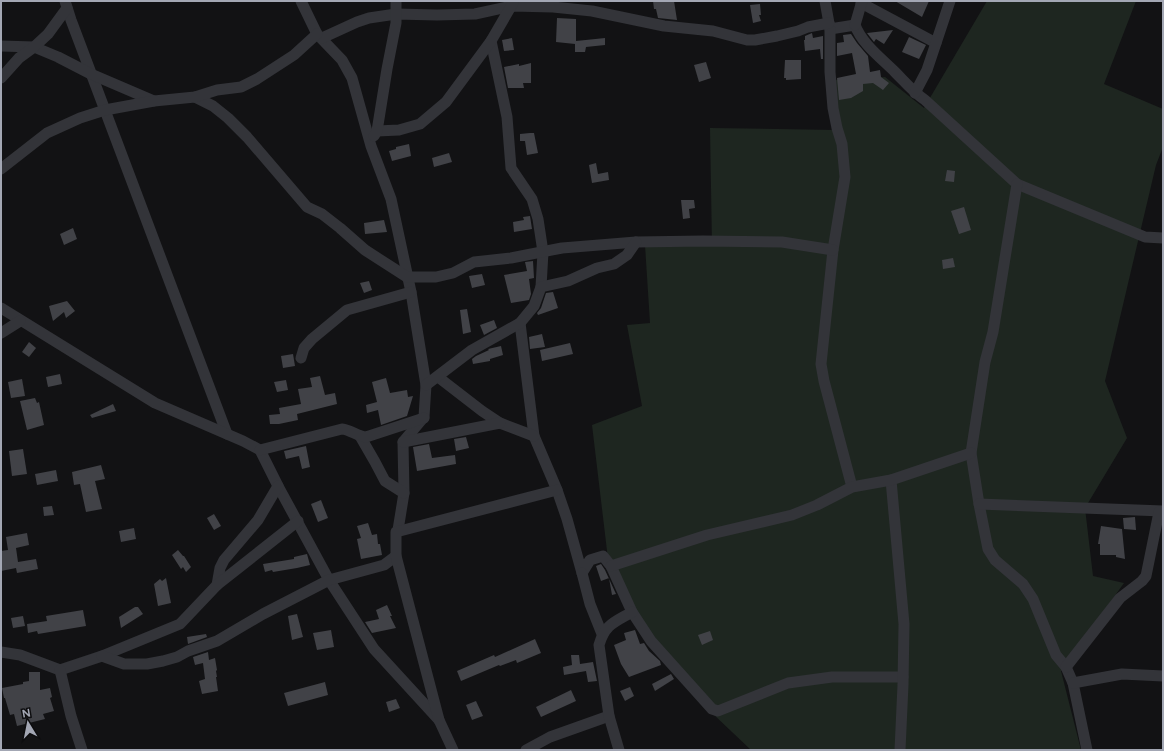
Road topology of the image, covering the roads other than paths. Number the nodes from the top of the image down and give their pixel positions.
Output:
1 (301, 1) edge
2 (396, 1) edge
3 (825, 1) edge
4 (950, 1) edge
5 (862, 2) edge
6 (513, 3) edge
7 (553, 4) edge
8 (66, 5) edge
9 (396, 14) junction
10 (855, 25) junction
11 (829, 26) junction
12 (319, 36) junction
13 (491, 41) junction
14 (936, 43) junction
15 (1, 46) edge
16 (34, 47) junction
17 (91, 74) junction
18 (1, 78) edge
19 (915, 93) junction
20 (195, 97) junction
21 (154, 101) junction
22 (105, 110) junction
23 (377, 131) junction
24 (371, 146) junction
25 (1, 169) edge
26 (1017, 184) junction
27 (1163, 238) edge
28 (636, 242) junction
29 (833, 250) junction
30 (543, 252) junction
31 (407, 277) junction
32 (541, 287) junction
33 (410, 292) junction
34 (1, 308) edge
35 (20, 321) junction
36 (520, 323) junction
37 (1, 333) edge
38 (302, 358) dead end
39 (438, 377) junction
40 (426, 385) junction
41 (424, 418) junction
42 (500, 423) junction
43 (227, 434) junction
44 (360, 436) junction
45 (534, 436) junction
46 (403, 442) junction
47 (260, 450) junction
48 (971, 453) junction
49 (891, 480) junction
50 (278, 486) junction
51 (852, 487) junction
52 (557, 490) junction
53 (404, 493) junction
54 (979, 504) junction
55 (1161, 512) edge
56 (298, 521) junction
57 (398, 530) junction
58 (396, 556) junction
59 (612, 566) junction
60 (582, 573) junction
61 (329, 580) junction
62 (217, 584) junction
63 (632, 612) junction
64 (602, 634) junction
65 (1, 652) edge
66 (20, 655) junction
67 (102, 656) junction
68 (1, 660) edge
69 (1066, 668) junction
70 (60, 670) junction
71 (1163, 676) edge
72 (903, 677) junction
73 (1073, 683) junction
74 (609, 716) junction
75 (439, 720) junction
76 (82, 750) edge
77 (453, 750) edge
78 (526, 750) edge
79 (619, 750) edge
80 (900, 750) edge
81 (1087, 750) edge

1 - 12 street
2 - 9 street
3 - 11 street
4 - 14 street
5 - 10 street
5 - 14 street
6 - 7 street
6 - 9 street
6 - 13 street
7 - 11 street
8 - 16 street
8 - 17 street
9 - 12 street
9 - 23 street
10 - 11 street
10 - 19 street
11 - 29 street
12 - 20 street
12 - 24 street
13 - 23 street
13 - 30 street
14 - 19 street
15 - 16 street
16 - 17 street
16 - 18 street
17 - 21 street
17 - 22 street
19 - 26 street
20 - 21 street
20 - 31 street
21 - 22 street
22 - 25 street
22 - 43 street
23 - 24 street
24 - 31 street
26 - 27 street
26 - 48 street
28 - 29 street
28 - 30 street
28 - 32 street
29 - 51 street
30 - 31 street
30 - 32 street
31 - 33 street
32 - 36 street
33 - 38 street
33 - 40 street
34 - 35 street
35 - 37 street
35 - 43 street
36 - 39 street
36 - 45 street
39 - 40 street
39 - 42 street
40 - 41 street
41 - 44 street
41 - 46 street
42 - 45 street
42 - 46 street
43 - 47 street
44 - 47 street
44 - 53 street
45 - 52 street
46 - 53 street
47 - 50 street
48 - 49 street
48 - 54 street
49 - 51 street
49 - 72 street
50 - 56 street
50 - 62 street
51 - 59 street
52 - 57 street
52 - 60 street
53 - 57 street
54 - 55 street
54 - 69 street
55 - 69 street
56 - 61 street
56 - 62 street
57 - 58 street
58 - 61 street
58 - 75 street
59 - 60 street
59 - 63 street
60 - 64 street
61 - 67 street
61 - 75 street
62 - 67 street
63 - 64 street
63 - 72 street
64 - 74 street
65 - 66 street
66 - 68 street
66 - 70 street
67 - 70 street
69 - 73 street
70 - 76 street
71 - 73 street
72 - 80 street
73 - 81 street
74 - 78 street
74 - 79 street
75 - 77 street

